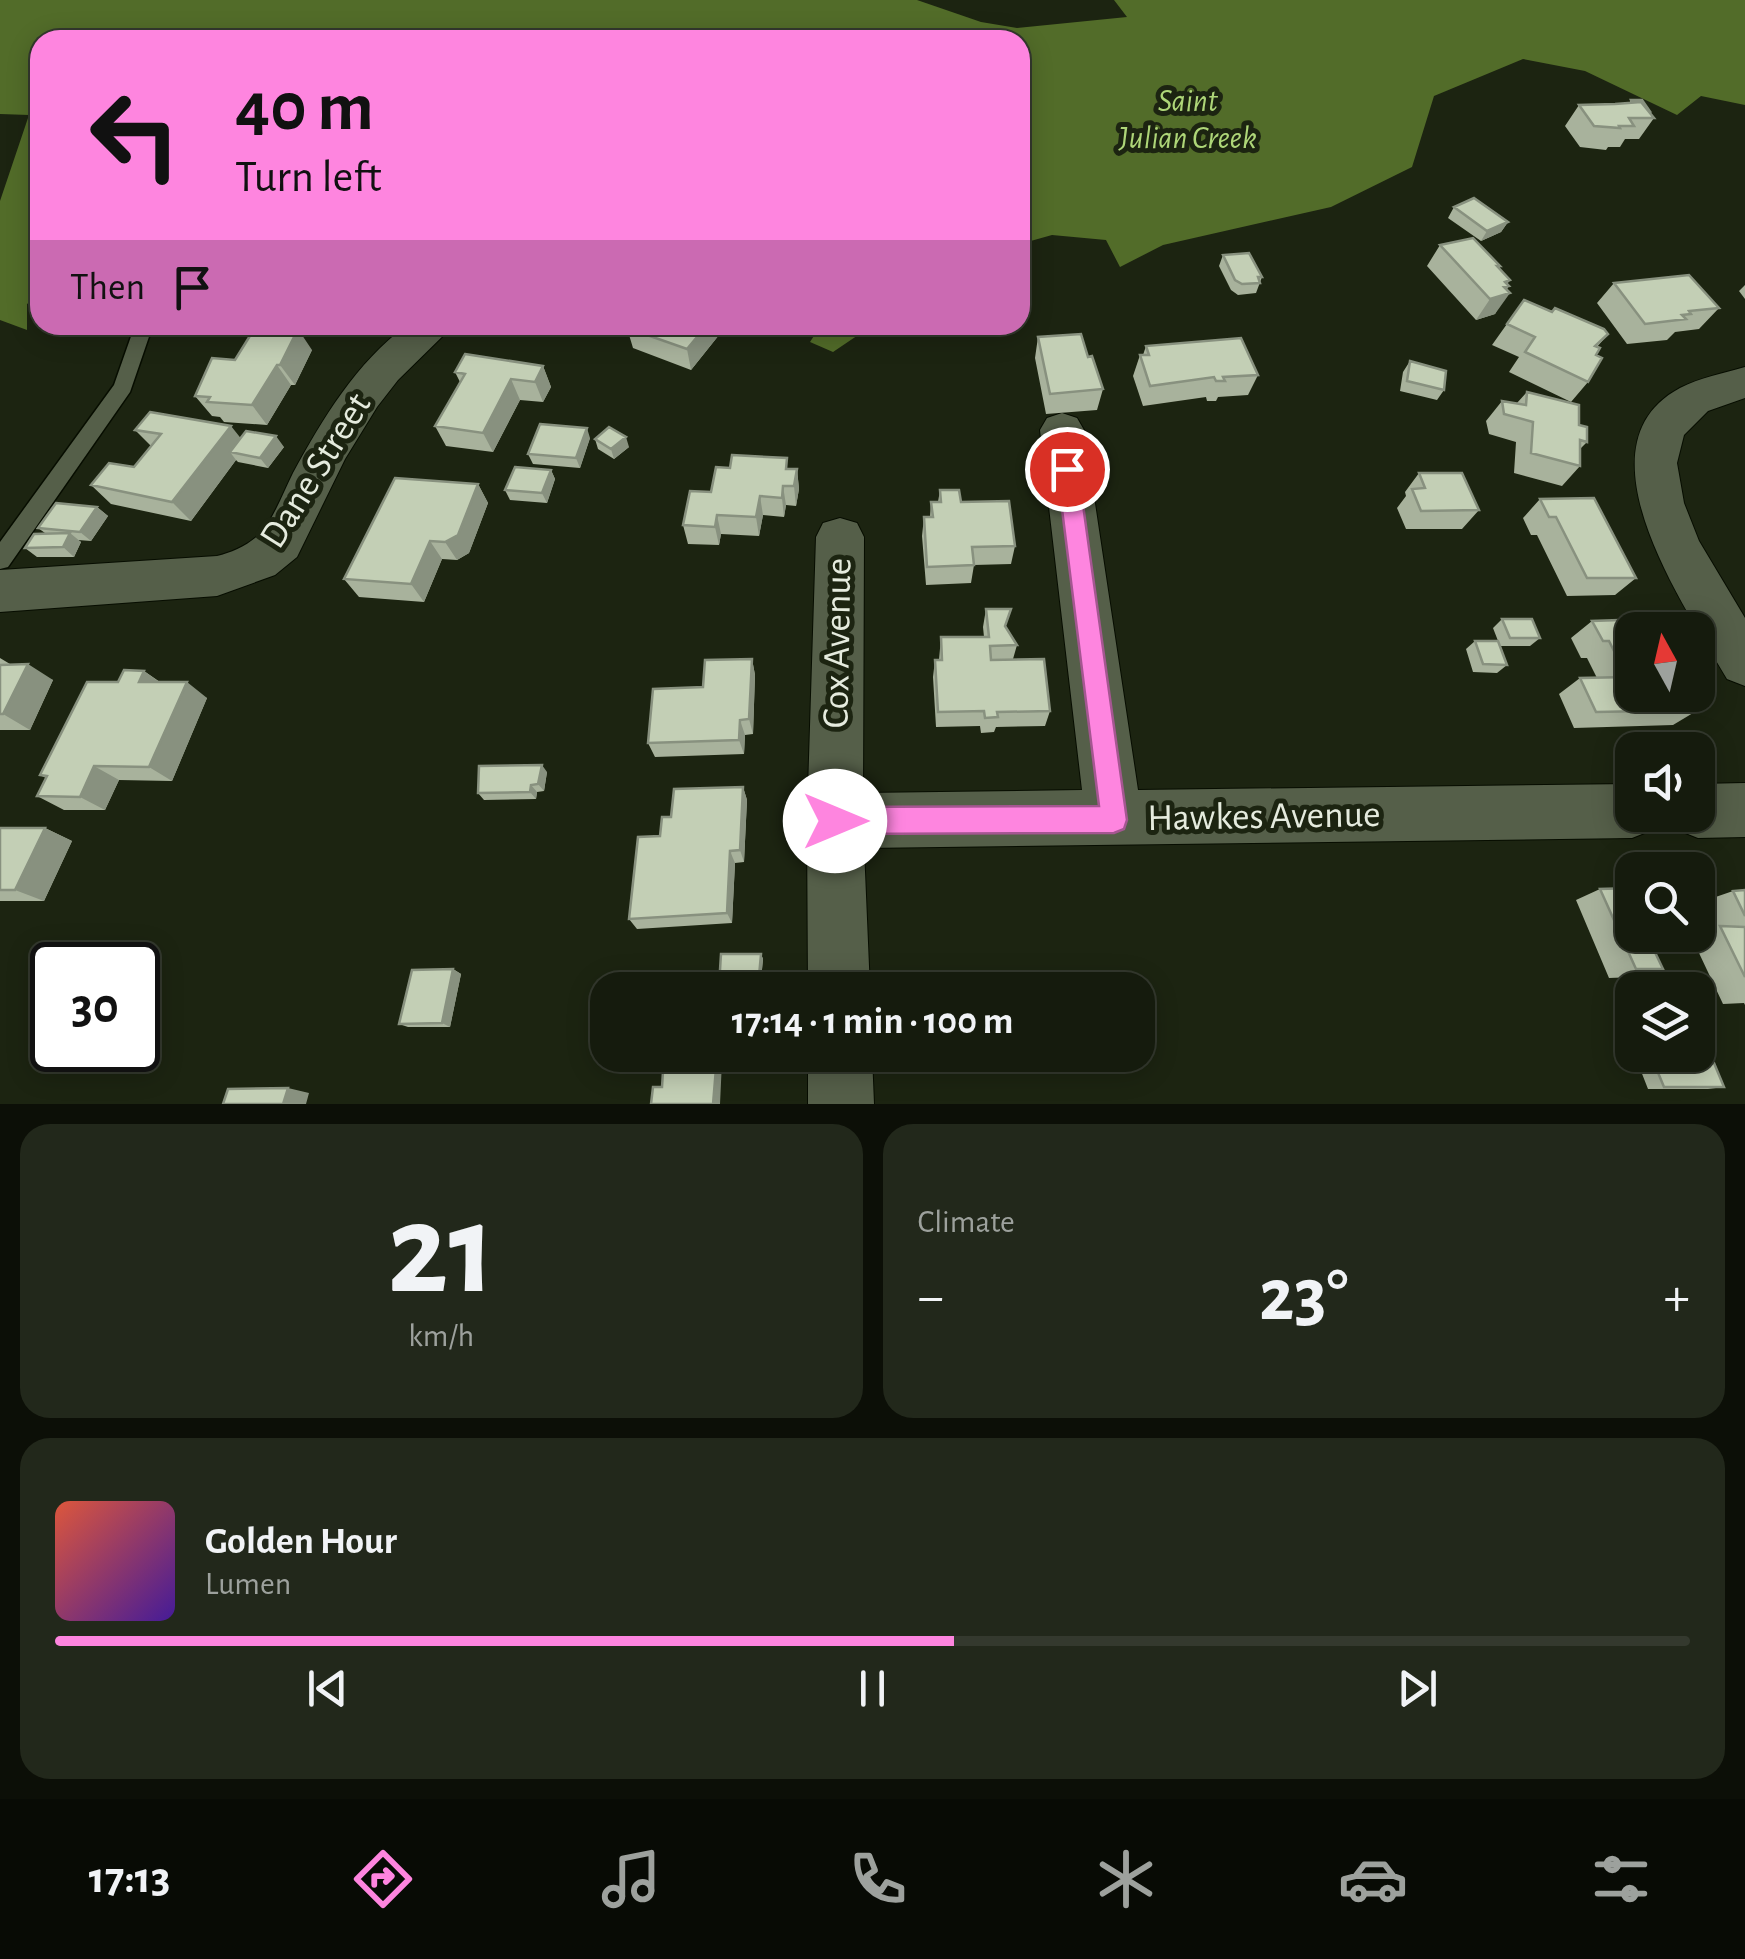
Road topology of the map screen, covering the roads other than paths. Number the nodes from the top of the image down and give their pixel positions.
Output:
1 (141, 335) edge
2 (419, 335) edge
3 (1745, 382) edge
4 (1062, 430) dead end
5 (840, 537) dead end
6 (0, 560) edge
7 (0, 590) edge
8 (1745, 663) edge
9 (1715, 810) edge
10 (1745, 810) edge
11 (1615, 812) edge
12 (1114, 820) junction
13 (835, 821) junction
14 (839, 972) edge
15 (840, 1072) edge
16 (841, 1104) edge

1 - 6 lane
2 - 7 street, Dane Street
3 - 8 street
4 - 12 street
5 - 13 street, Cox Avenue
9 - 10 street
11 - 12 street, Hawkes Avenue
12 - 13 street, Hawkes Avenue
13 - 14 street, Cox Avenue
15 - 16 street

